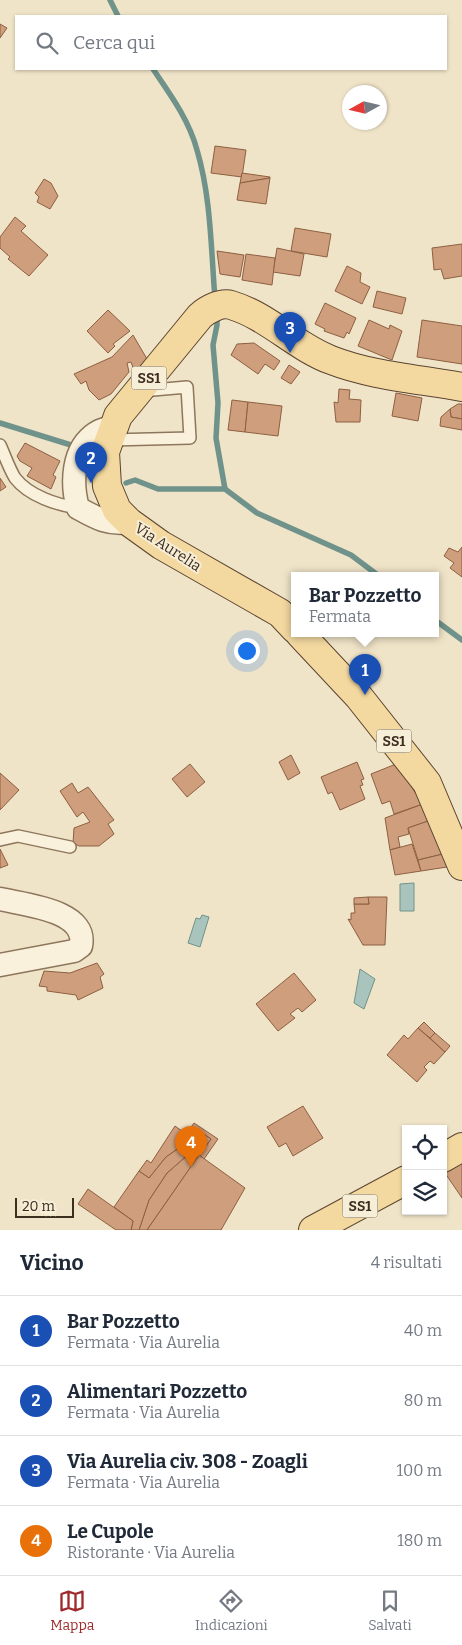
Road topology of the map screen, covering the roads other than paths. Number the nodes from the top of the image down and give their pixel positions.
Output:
1 (462, 387) edge
2 (138, 391) junction
3 (104, 440) junction
4 (0, 445) edge
5 (78, 508) junction
6 (129, 522) junction
7 (291, 625) edge
8 (303, 637) edge
9 (0, 840) edge
10 (70, 847) dead end
11 (462, 866) edge
12 (0, 899) edge
13 (0, 965) edge
14 (462, 1147) edge
15 (447, 1156) edge
16 (402, 1182) edge
17 (314, 1230) edge

1 - 2 main road, SS1
2 - 3 main road, SS1
2 - 3 lane
3 - 5 street
3 - 6 main road, Via Aurelia
4 - 5 lane
5 - 6 street
6 - 7 main road, Via Aurelia
8 - 11 main road, SS1
9 - 10 lane
12 - 13 street
14 - 15 main road
16 - 17 main road, SS1

